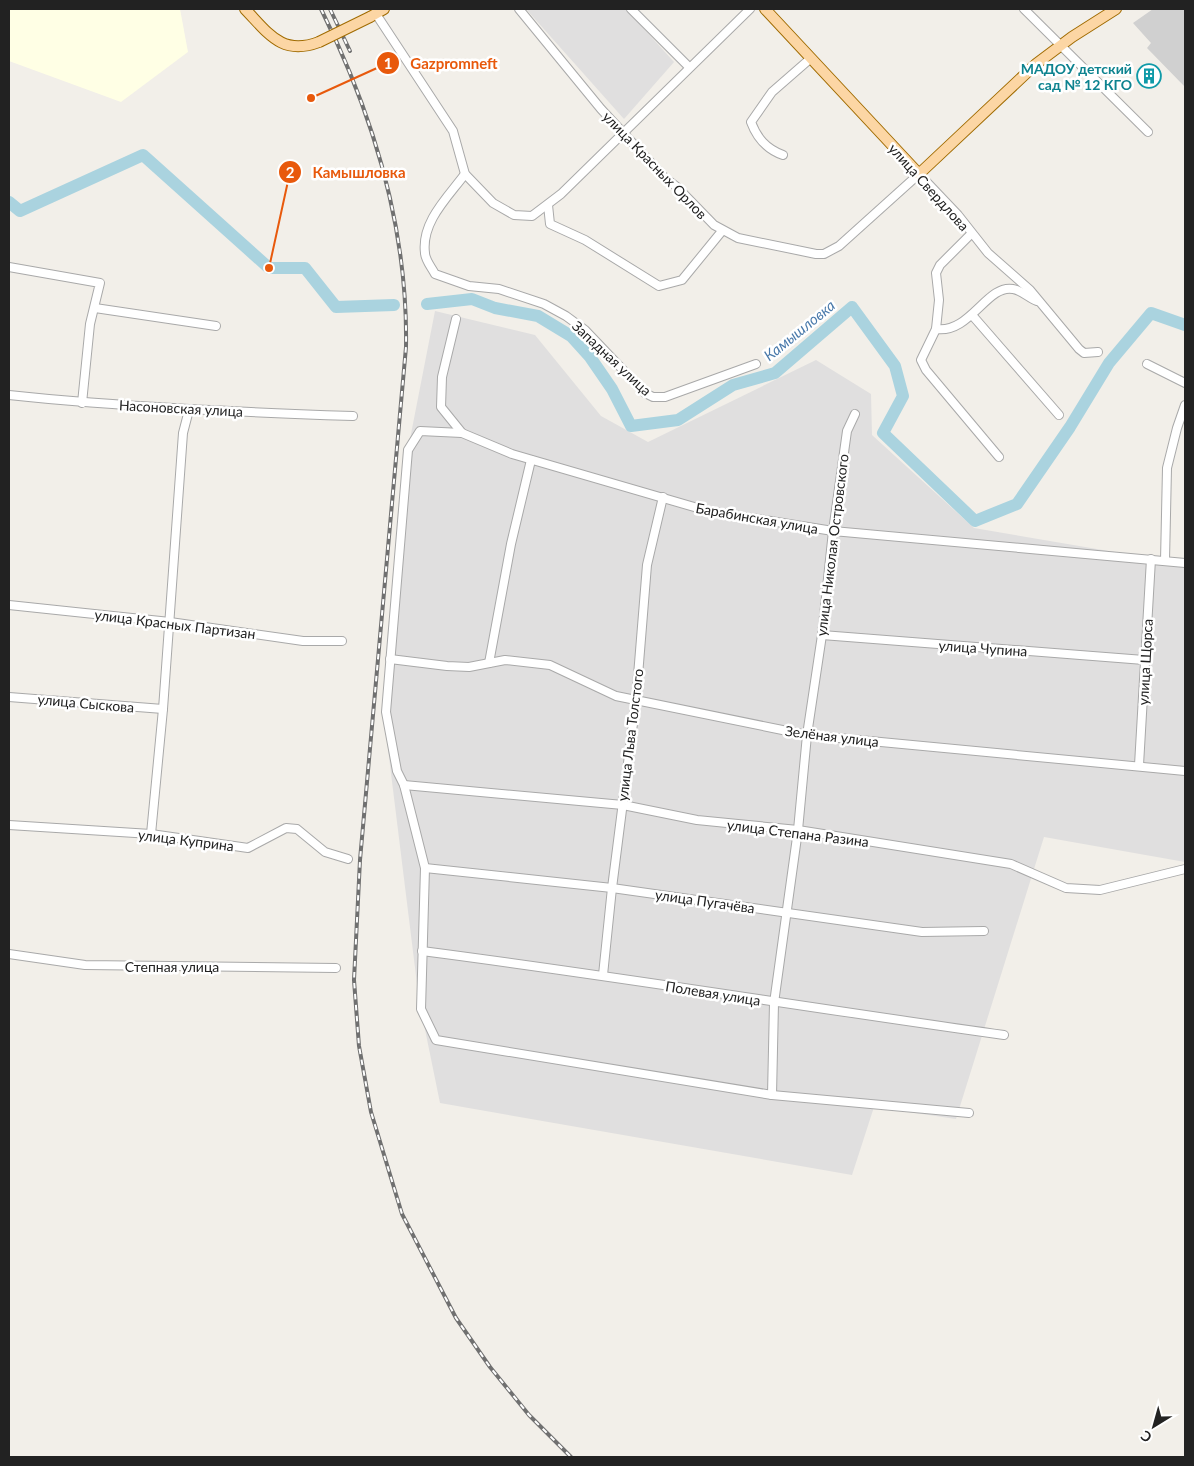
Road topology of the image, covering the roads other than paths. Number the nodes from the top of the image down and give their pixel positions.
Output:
1 (245, 9) edge
2 (519, 9) edge
3 (631, 9) edge
4 (750, 9) edge
5 (765, 9) edge
6 (1024, 9) edge
7 (1116, 9) edge
8 (377, 13) edge
9 (1060, 46) junction
10 (811, 58) junction
11 (689, 67) junction
12 (623, 132) junction
13 (1148, 132) dead end
14 (783, 155) dead end
15 (466, 174) junction
16 (919, 174) junction
17 (548, 205) junction
18 (722, 231) junction
19 (971, 234) junction
20 (9, 267) edge
21 (1039, 301) junction
22 (95, 308) junction
23 (972, 315) junction
24 (456, 319) dead end
25 (216, 326) dead end
26 (936, 329) junction
27 (1098, 352) dead end
28 (756, 364) dead end
29 (1147, 364) dead end
30 (1185, 383) edge
31 (9, 395) edge
32 (82, 403) junction
33 (1185, 405) edge
34 (189, 410) junction
35 (855, 414) dead end
36 (1058, 415) dead end
37 (353, 416) dead end
38 (462, 433) junction
39 (999, 457) dead end
40 (531, 460) junction
41 (663, 497) junction
42 (833, 531) junction
43 (1151, 559) junction
44 (1165, 561) junction
45 (1185, 563) edge
46 (9, 605) edge
47 (170, 622) junction
48 (822, 635) junction
49 (342, 641) dead end
50 (390, 659) junction
51 (1144, 660) junction
52 (489, 663) junction
53 (9, 697) edge
54 (636, 700) junction
55 (163, 709) junction
56 (807, 735) junction
57 (1139, 765) junction
58 (1185, 770) edge
59 (404, 785) junction
60 (622, 805) junction
61 (9, 824) edge
62 (798, 830) junction
63 (151, 834) junction
64 (348, 859) dead end
65 (425, 868) junction
66 (1185, 869) edge
67 (612, 888) junction
68 (787, 913) junction
69 (984, 931) dead end
70 (422, 951) junction
71 (9, 954) edge
72 (336, 968) dead end
73 (603, 975) junction
74 (774, 1003) junction
75 (1004, 1035) dead end
76 (772, 1096) junction
77 (969, 1113) dead end

1 - 8 main road, bridge
2 - 12 street, улица Красных Орлов
3 - 11 street
4 - 11 street
5 - 10 main road, улица Свердлова
6 - 9 street
7 - 9 main road
8 - 15 street
9 - 13 street
9 - 16 main road
10 - 14 street
10 - 16 main road, улица Свердлова
11 - 12 street
12 - 17 street
12 - 18 street, улица Красных Орлов
15 - 17 street
15 - 28 street, Западная улица
16 - 18 street, улица Красных Орлов
16 - 19 street, улица Свердлова
17 - 18 street
19 - 21 street, улица Свердлова
19 - 26 street
20 - 22 street
21 - 23 street
21 - 27 street, улица Свердлова
22 - 25 street
22 - 32 street
23 - 26 street
23 - 36 street
24 - 38 street, Барабинская улица
26 - 39 street
29 - 30 street
31 - 32 street, Насоновская улица
32 - 34 street, Насоновская улица
33 - 44 street
34 - 37 street, Насоновская улица
34 - 47 street
35 - 42 street, улица Николая Островского
38 - 40 street, Барабинская улица
38 - 50 street
40 - 41 street, Барабинская улица
40 - 52 street
41 - 42 street, Барабинская улица
41 - 54 street, улица Льва Толстого
42 - 43 street, Барабинская улица
42 - 48 street, улица Николая Островского
43 - 44 street, Барабинская улица
43 - 51 street, улица Щорса
44 - 45 street, Барабинская улица
46 - 47 street, улица Красных Партизан
47 - 49 street, улица Красных Партизан
47 - 55 street
48 - 51 street, улица Чупина
48 - 56 street, улица Николая Островского
50 - 52 street, Зелёная улица
50 - 59 street
51 - 57 street, улица Щорса
52 - 54 street, Зелёная улица
53 - 55 street, улица Сыскова
54 - 56 street, Зелёная улица
54 - 60 street, улица Льва Толстого
55 - 63 street
56 - 57 street, Зелёная улица
56 - 62 street, улица Николая Островского
57 - 58 street, Зелёная улица
59 - 60 street, улица Степана Разина
59 - 65 street
60 - 62 street, улица Степана Разина
60 - 67 street, улица Льва Толстого
61 - 63 street, улица Куприна
62 - 66 street, улица Степана Разина
62 - 68 street, улица Николая Островского
63 - 64 street, улица Куприна
65 - 67 street, улица Пугачёва
65 - 70 street
67 - 68 street, улица Пугачёва
67 - 73 street, улица Льва Толстого
68 - 69 street, улица Пугачёва
68 - 74 street, улица Николая Островского
70 - 73 street, Полевая улица
70 - 76 street
71 - 72 street, Степная улица
73 - 74 street, Полевая улица
74 - 75 street, Полевая улица
74 - 76 street, улица Николая Островского
76 - 77 street

